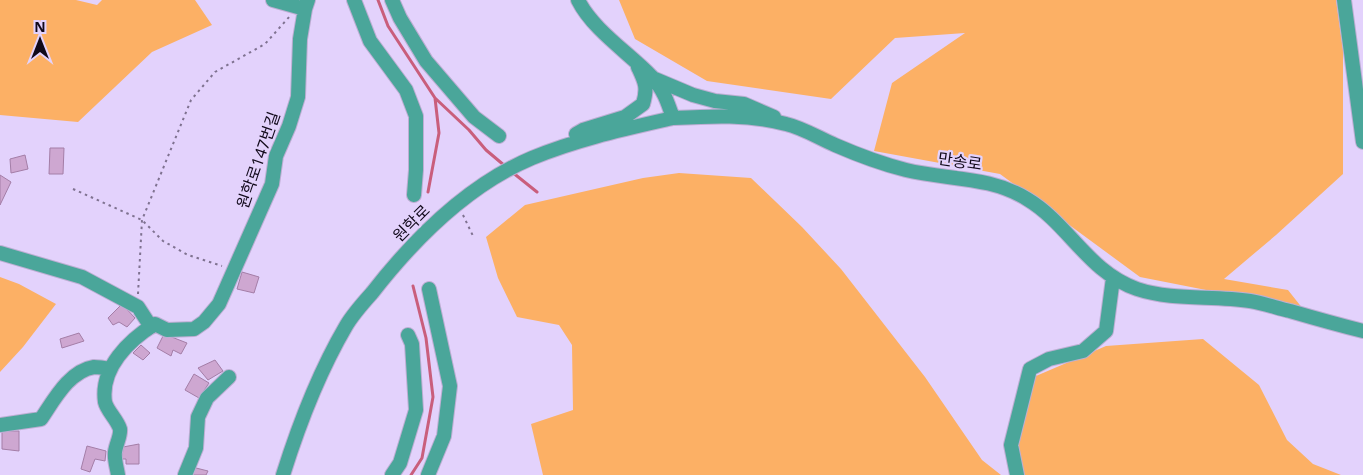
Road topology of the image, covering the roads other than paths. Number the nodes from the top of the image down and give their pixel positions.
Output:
1 (273, 0) edge
2 (354, 0) edge
3 (392, 0) edge
4 (578, 0) edge
5 (1344, 0) edge
6 (306, 5) edge
7 (635, 62) junction
8 (653, 78) junction
9 (673, 118) junction
10 (788, 124) junction
11 (499, 136) dead end
12 (1363, 142) edge
13 (550, 151) junction
14 (414, 195) dead end
15 (0, 253) edge
16 (1113, 278) junction
17 (429, 289) dead end
18 (150, 327) junction
19 (1363, 331) edge
20 (408, 335) dead end
21 (110, 369) junction
22 (228, 377) dead end
23 (0, 425) edge
24 (118, 475) edge
25 (185, 475) edge
26 (283, 475) edge
27 (392, 475) edge
28 (428, 475) edge
29 (1018, 475) edge

1 - 6 street
2 - 14 street
3 - 11 street
4 - 7 street
5 - 12 street
6 - 18 street, 원학로147번길
7 - 8 street
7 - 13 street
8 - 9 street
8 - 10 street
9 - 10 street, 만송로
9 - 13 street, 원학로
10 - 16 street, 만송로
13 - 26 street, 원학로
15 - 18 street
16 - 19 street, 만송로
16 - 29 street
17 - 28 street
18 - 21 street
20 - 27 street
21 - 23 street
21 - 24 street
22 - 25 street

